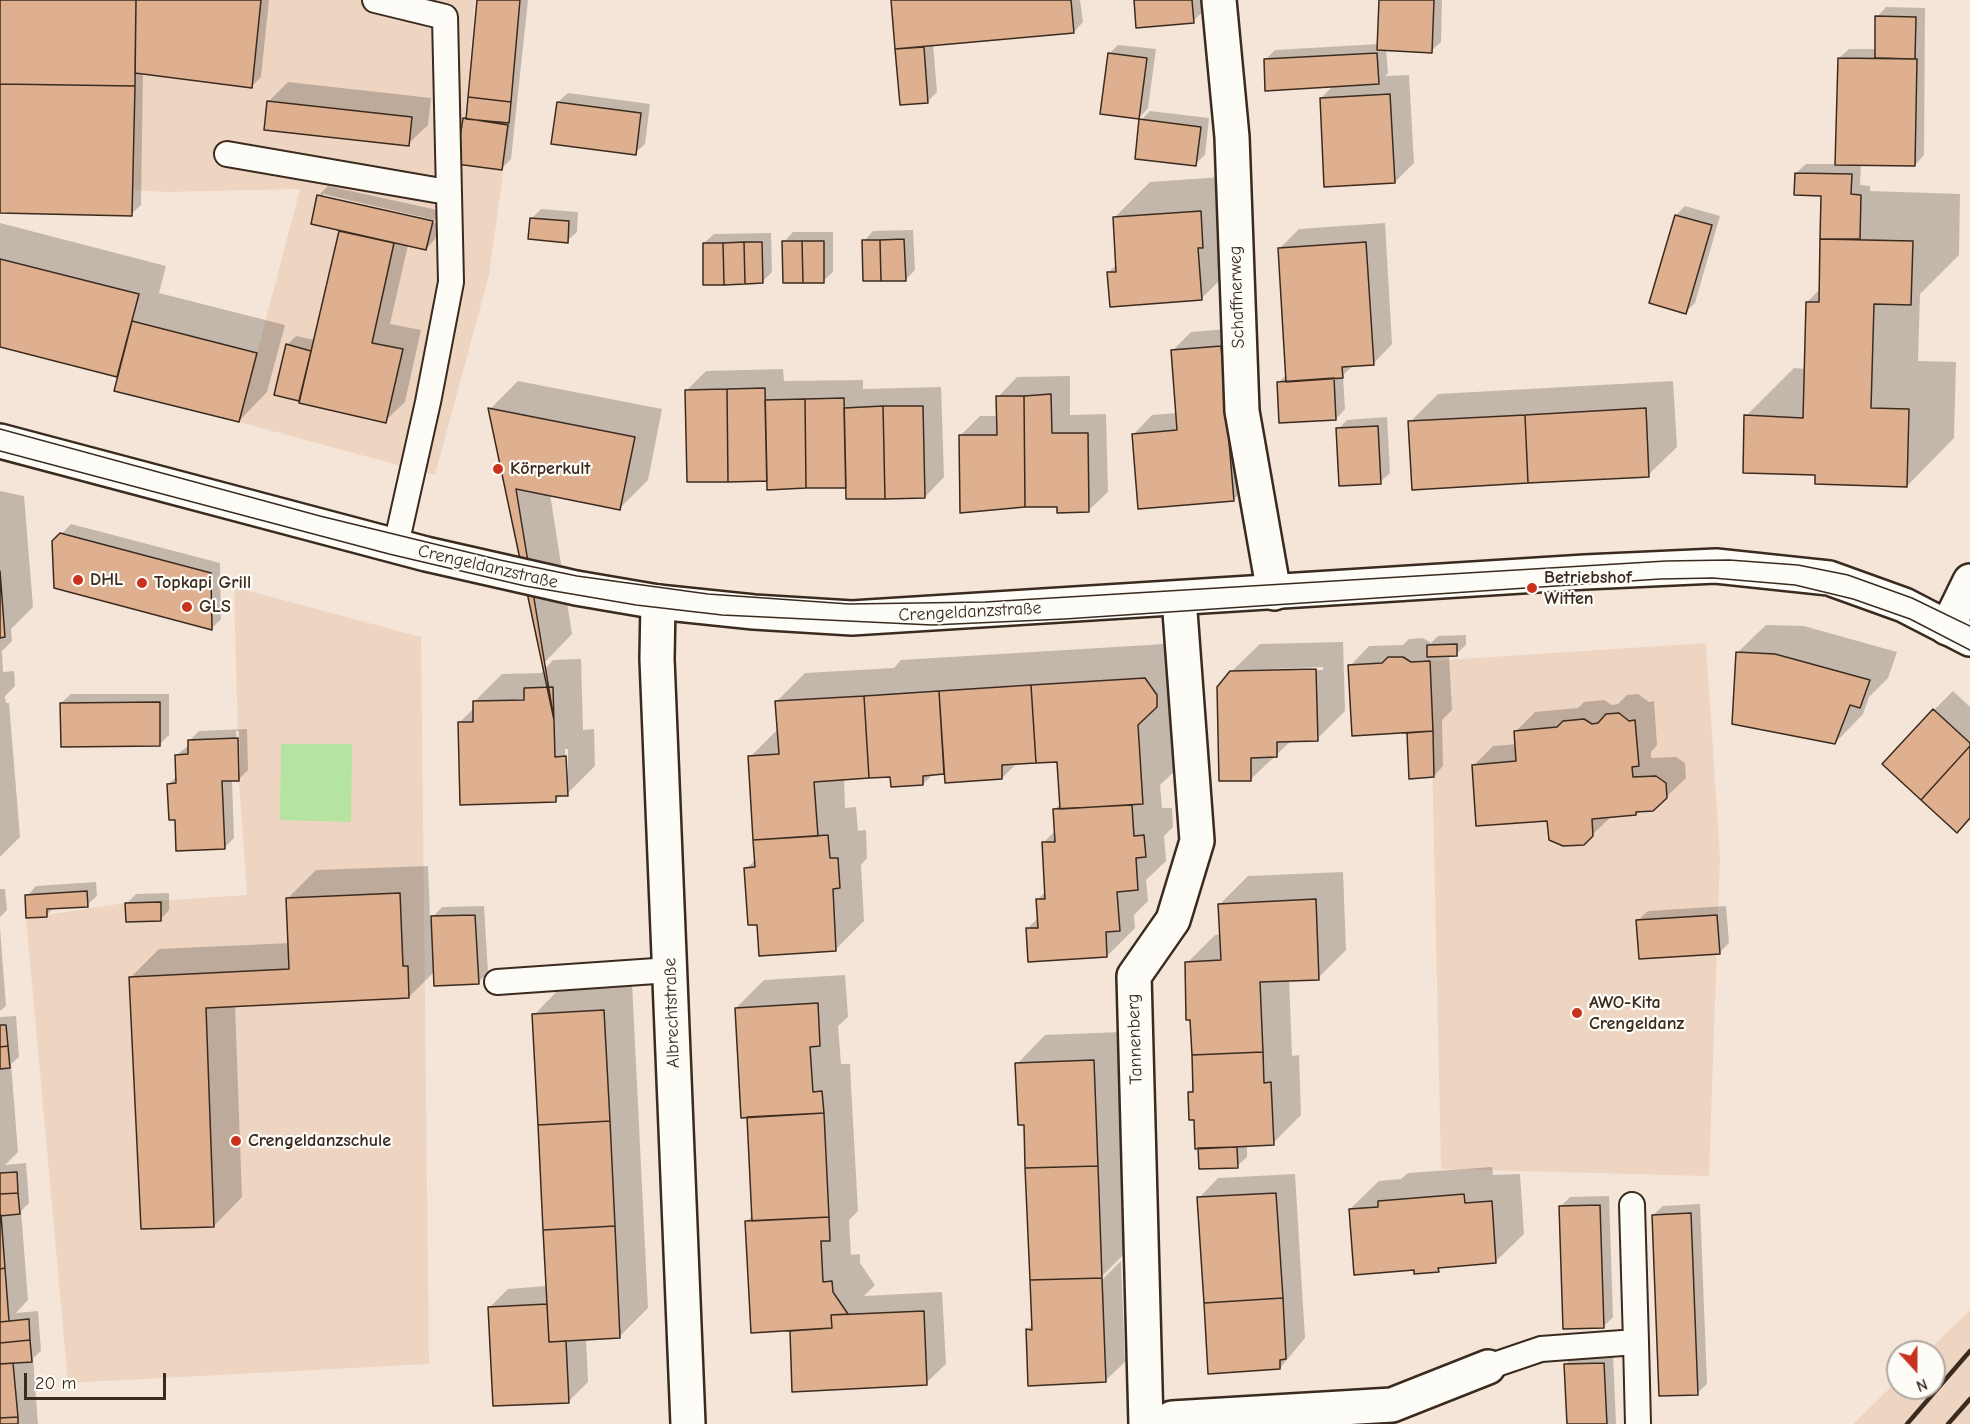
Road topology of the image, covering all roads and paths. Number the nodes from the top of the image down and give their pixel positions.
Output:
1 (375, 0) edge
2 (1219, 0) edge
3 (227, 154) dead end
4 (447, 192) junction
5 (0, 441) edge
6 (393, 545) junction
7 (1970, 581) edge
8 (1274, 592) junction
9 (1179, 598) junction
10 (658, 602) junction
11 (1959, 634) edge
12 (670, 970) junction
13 (497, 982) dead end
14 (1632, 1204) dead end
15 (1636, 1342) junction
16 (1488, 1366) joint
17 (688, 1424) edge
18 (1146, 1424) edge
19 (1164, 1424) edge
20 (1638, 1424) edge

1 - 4 lane
2 - 8 street, Schaffnerweg
3 - 4 lane
4 - 6 lane
5 - 6 street, Crengeldanzstraße
6 - 10 street, Crengeldanzstraße
7 - 11 street, Crengeldanzstraße
8 - 9 street, Crengeldanzstraße
8 - 11 street, Crengeldanzstraße
9 - 10 street, Crengeldanzstraße
9 - 18 street, Tannenberg
10 - 12 street, Albrechtstraße
12 - 13 lane
12 - 17 street, Albrechtstraße
14 - 15 lane
15 - 16 lane
15 - 20 lane
16 - 19 street

